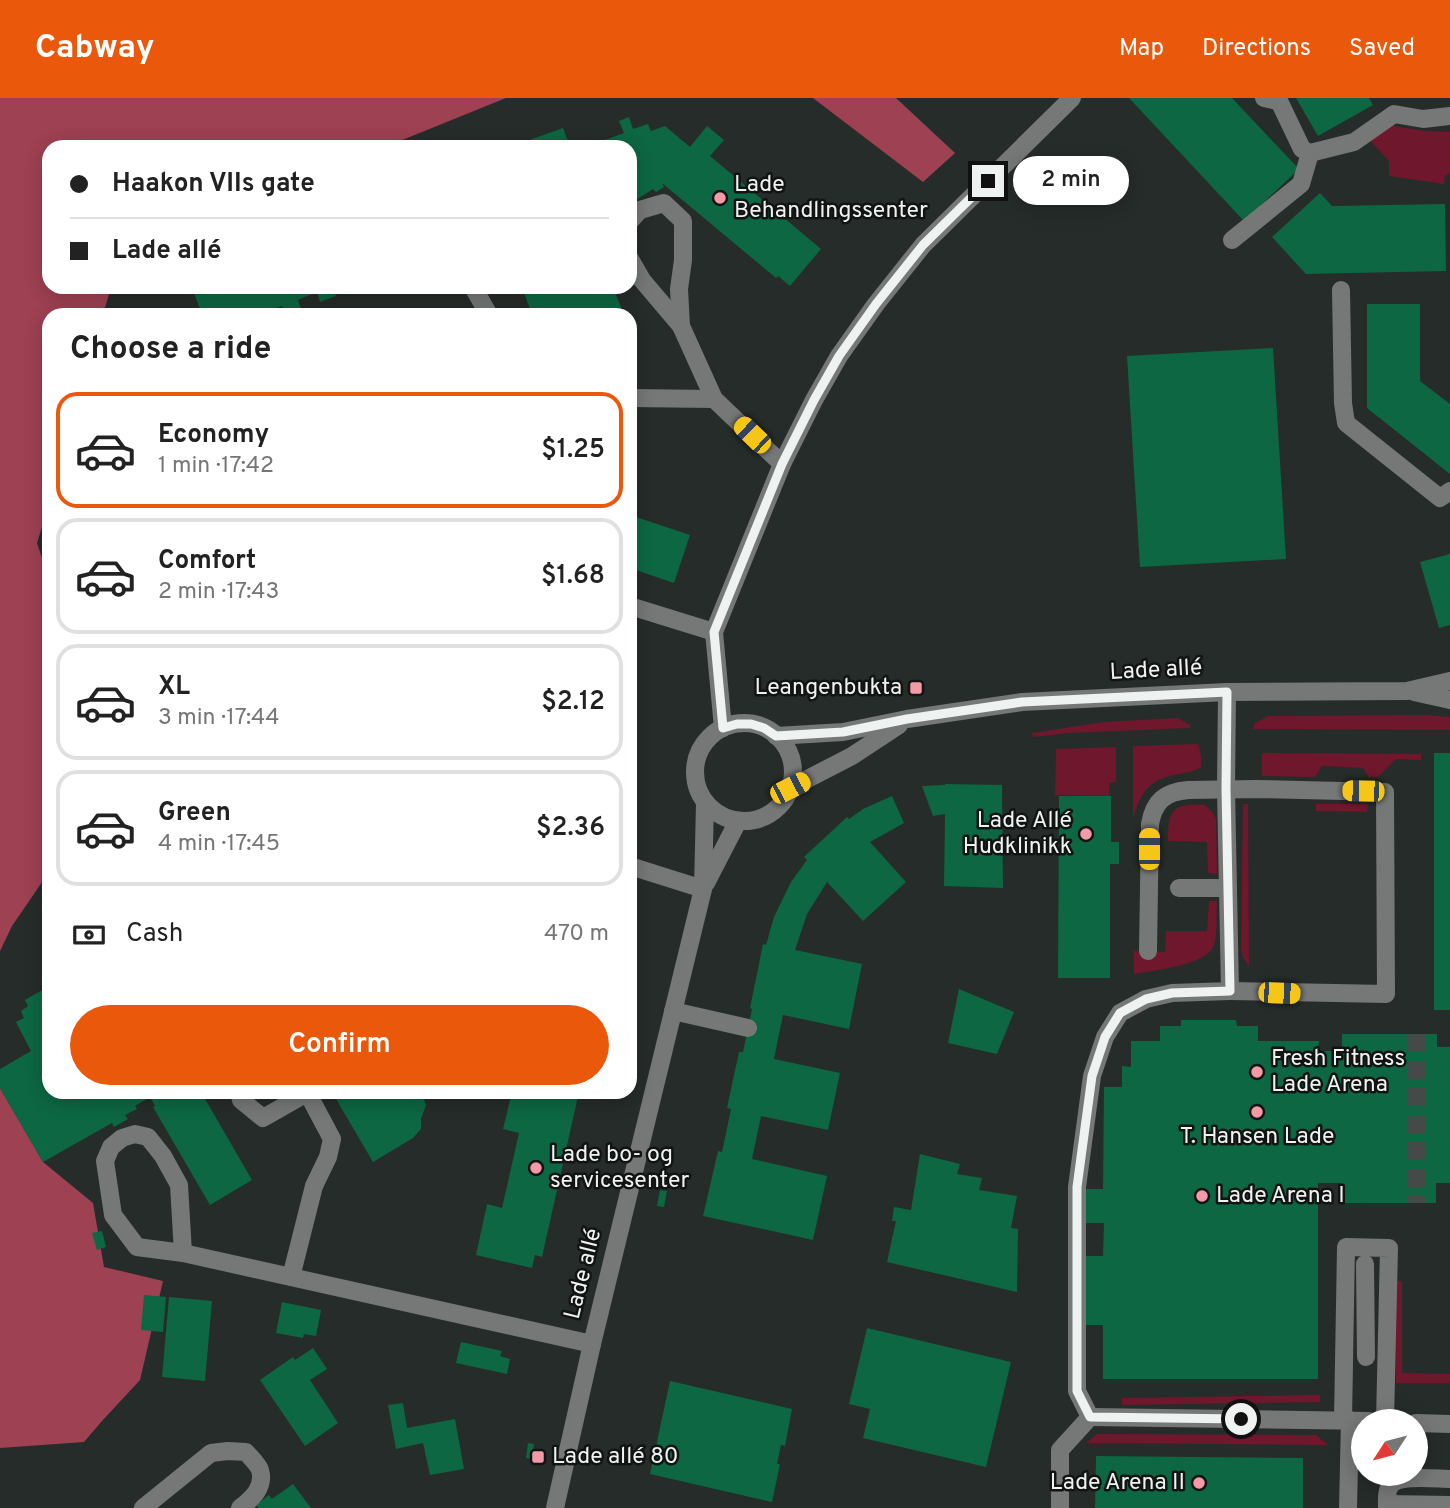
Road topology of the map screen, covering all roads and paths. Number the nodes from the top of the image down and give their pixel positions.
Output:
1 (1072, 98) edge
2 (1264, 98) edge
3 (1393, 106) edge
4 (1450, 116) edge
5 (1310, 153) junction
6 (637, 214) edge
7 (1232, 240) dead end
8 (637, 271) edge
9 (1341, 290) dead end
10 (681, 326) junction
11 (637, 398) edge
12 (714, 399) junction
13 (782, 464) junction
14 (1445, 494) edge
15 (637, 608) edge
16 (714, 632) junction
17 (1450, 681) edge
18 (1407, 691) junction
19 (1227, 692) junction
20 (1450, 700) edge
21 (907, 719) junction
22 (723, 728) junction
23 (776, 736) junction
24 (790, 788) junction
25 (1226, 789) junction
26 (705, 803) junction
27 (738, 821) junction
28 (637, 868) edge
29 (1179, 888) dead end
30 (1228, 888) junction
31 (703, 889) junction
32 (1149, 951) dead end
33 (1230, 991) junction
34 (673, 1011) junction
35 (748, 1028) dead end
36 (241, 1099) edge
37 (296, 1099) edge
38 (310, 1099) edge
39 (183, 1253) junction
40 (1365, 1264) dead end
41 (291, 1277) junction
42 (592, 1344) junction
43 (1366, 1357) junction
44 (1343, 1389) junction
45 (1385, 1390) junction
46 (1385, 1409) edge
47 (1090, 1417) junction
48 (1346, 1420) junction
49 (1351, 1420) edge
50 (1428, 1423) edge
51 (1450, 1424) edge
52 (1450, 1479) edge
53 (1450, 1504) edge
54 (1387, 1506) edge
55 (143, 1508) edge
56 (240, 1508) edge
57 (555, 1508) edge
58 (1060, 1508) edge
59 (1348, 1508) edge

1 - 13 street
2 - 5 street
3 - 4 street
3 - 5 street
5 - 7 street
6 - 10 street
8 - 10 street
9 - 14 street
10 - 12 street
11 - 12 street
12 - 13 street
13 - 16 street
15 - 16 street
16 - 22 street
17 - 18 street, Lade allé
18 - 19 street, Lade allé
18 - 20 street, Lade allé
19 - 21 street, Lade allé
19 - 25 street
21 - 23 street, Lade allé
21 - 24 street, Lade allé
22 - 23 street
22 - 26 street
23 - 24 street
24 - 27 street
25 - 30 street
25 - 32 street
25 - 33 street
26 - 27 street
26 - 31 street, Lade allé
27 - 31 street, Lade allé
28 - 31 street
29 - 30 street
30 - 33 street
31 - 34 street, Lade allé
33 - 47 street
34 - 35 street
34 - 42 street, Lade allé
36 - 37 street
38 - 41 street
39 - 39 street, Lade allé
39 - 41 street, Lade allé
40 - 43 street
41 - 42 street, Lade allé
42 - 57 street, Lade allé
43 - 44 street
43 - 45 street
44 - 45 street
44 - 48 street
45 - 46 street
47 - 48 street
47 - 58 street
48 - 49 street
48 - 59 street
50 - 51 street
52 - 54 street
53 - 54 street
55 - 56 street

